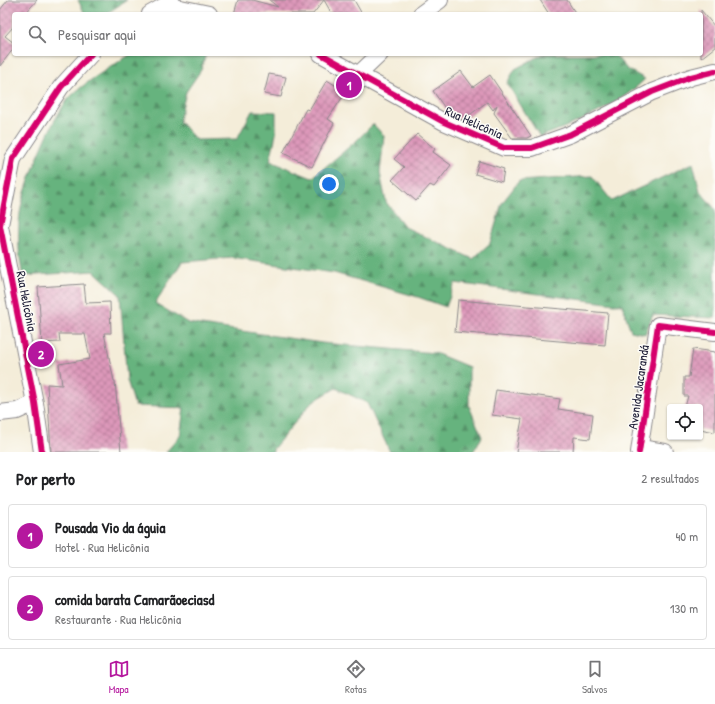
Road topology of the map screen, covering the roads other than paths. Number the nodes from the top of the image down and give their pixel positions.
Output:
1 (440, 0) edge
2 (168, 2) edge
3 (153, 12) edge
4 (202, 12) edge
5 (425, 12) edge
6 (89, 56) edge
7 (325, 56) edge
8 (378, 56) edge
9 (715, 71) edge
10 (359, 74) junction
11 (0, 225) edge
12 (715, 332) edge
13 (35, 403) junction
14 (0, 412) edge
15 (640, 450) edge
16 (42, 452) edge
17 (665, 452) edge

1 - 5 street
2 - 3 street
2 - 4 street
6 - 11 street, Rua Helicônia
7 - 10 street, Rua Helicônia
8 - 10 street
9 - 10 street, Rua Helicônia
11 - 13 street, Rua Helicônia
12 - 15 street, Avenida Jacarandá
13 - 14 street
13 - 16 street, Rua Helicônia
15 - 17 street

